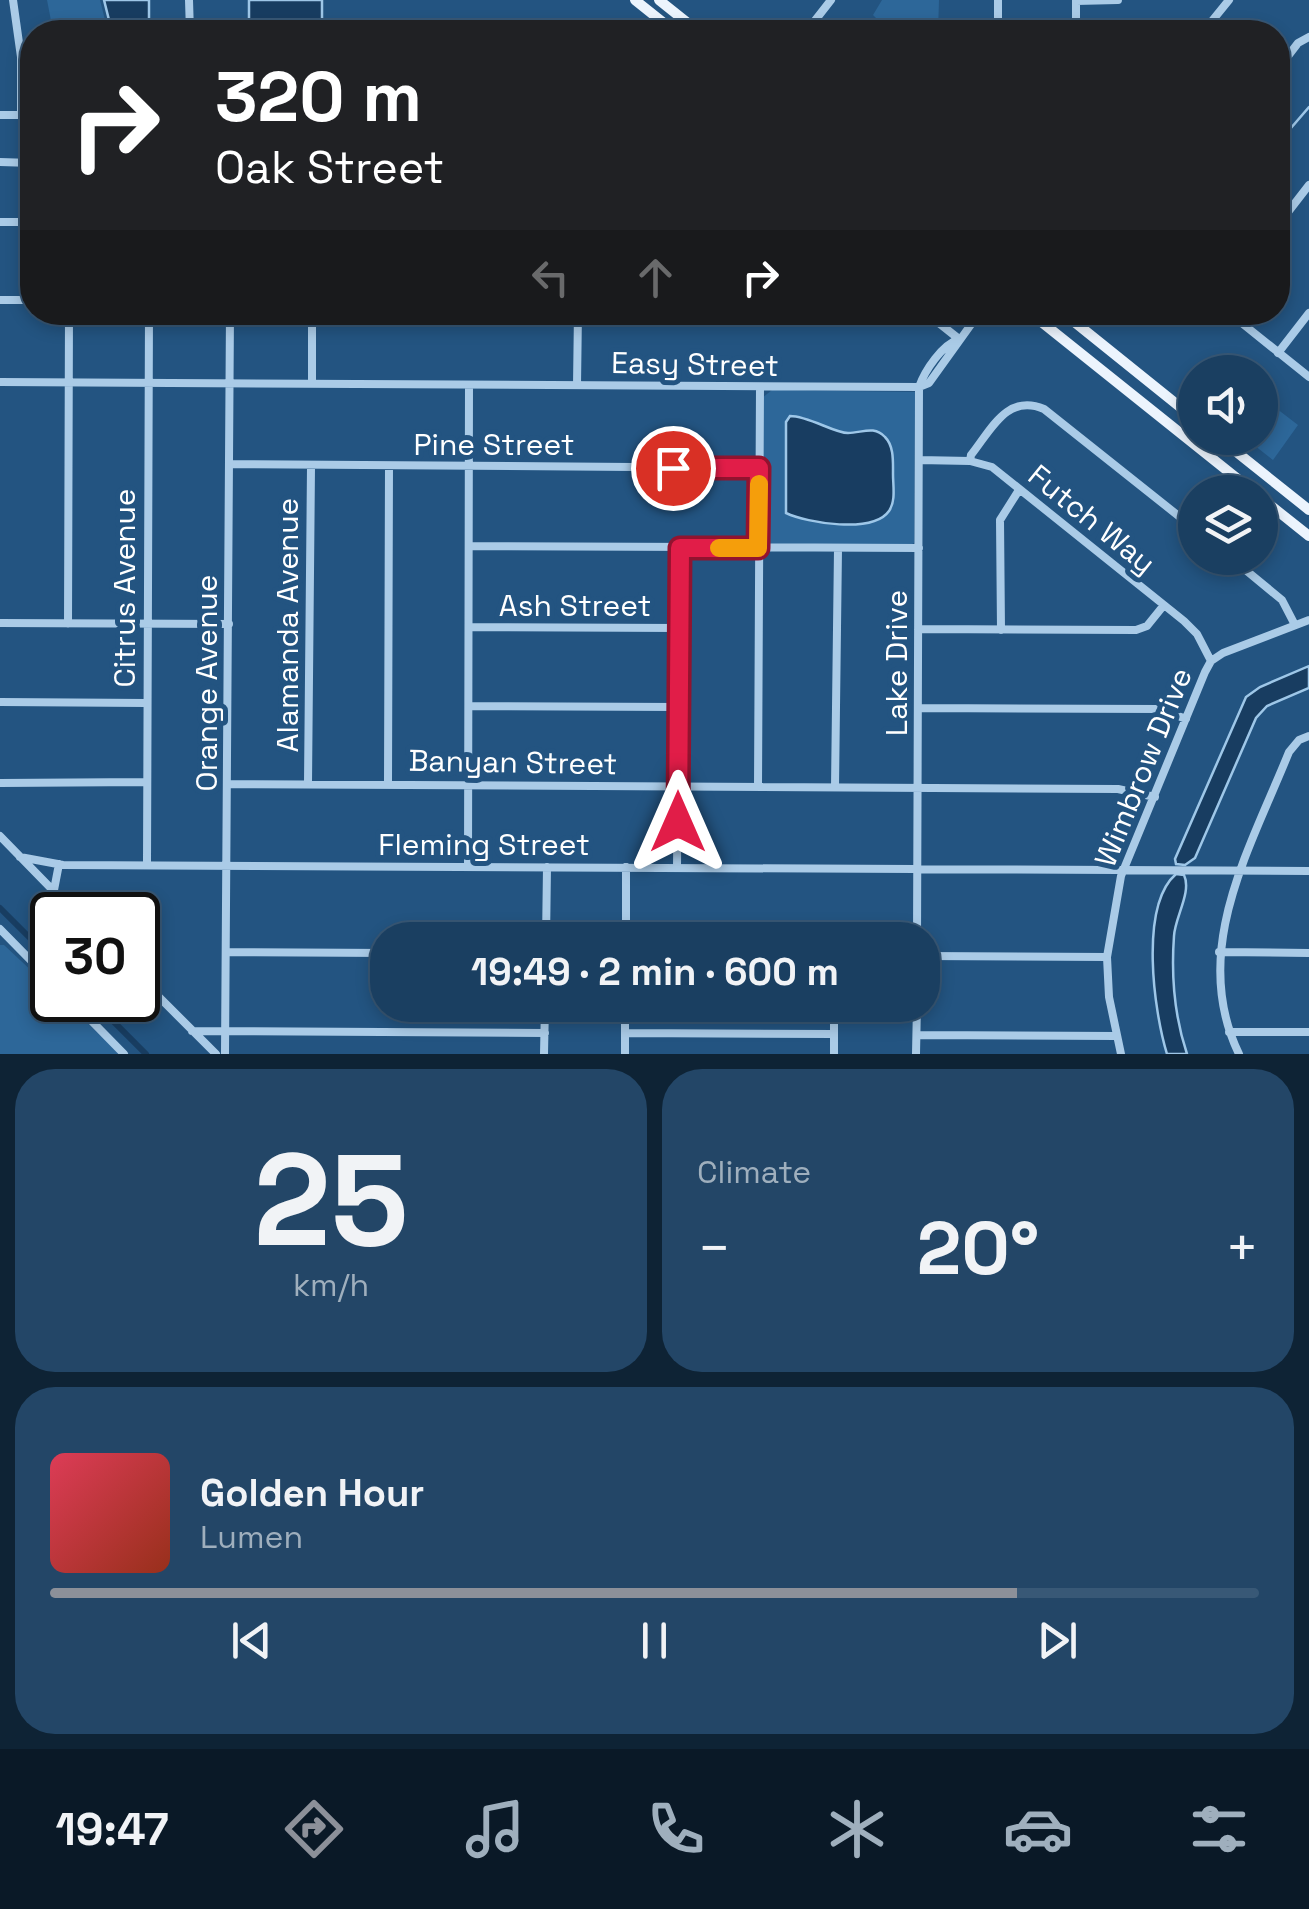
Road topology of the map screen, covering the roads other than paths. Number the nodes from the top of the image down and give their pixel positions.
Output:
1 (13, 0) edge
2 (634, 0) edge
3 (658, 0) edge
4 (1118, 0) edge
5 (1229, 0) edge
6 (1076, 1) edge
7 (660, 20) edge
8 (684, 20) edge
9 (1213, 20) edge
10 (1309, 37) edge
11 (20, 44) edge
12 (1290, 53) edge
13 (1309, 185) edge
14 (1290, 210) edge
15 (1309, 313) edge
16 (69, 325) edge
17 (149, 325) edge
18 (230, 325) edge
19 (312, 325) edge
20 (578, 325) edge
21 (941, 325) edge
22 (970, 325) edge
23 (1045, 325) edge
24 (1078, 325) edge
25 (1244, 325) edge
26 (959, 339) junction
27 (1278, 352) junction
28 (1309, 378) edge
29 (0, 382) edge
30 (69, 383) junction
31 (148, 384) junction
32 (230, 384) junction
33 (312, 384) junction
34 (469, 385) junction
35 (577, 385) junction
36 (760, 387) junction
37 (920, 387) junction
38 (1178, 405) edge
39 (1239, 455) edge
40 (919, 460) junction
41 (970, 461) junction
42 (230, 464) junction
43 (471, 466) junction
44 (311, 467) junction
45 (390, 467) junction
46 (759, 468) junction
47 (1232, 475) edge
48 (1019, 490) junction
49 (1309, 510) edge
50 (1278, 512) edge
51 (1178, 515) edge
52 (1309, 536) edge
53 (470, 546) junction
54 (680, 548) junction
55 (758, 548) junction
56 (919, 548) junction
57 (838, 549) junction
58 (1252, 575) edge
59 (1164, 605) junction
60 (1309, 620) edge
61 (0, 623) edge
62 (68, 624) junction
63 (147, 624) junction
64 (229, 624) junction
65 (1295, 625) junction
66 (470, 627) junction
67 (679, 628) junction
68 (918, 630) junction
69 (1000, 630) junction
70 (1211, 662) junction
71 (0, 702) edge
72 (146, 703) junction
73 (470, 706) junction
74 (678, 707) junction
75 (918, 708) junction
76 (1186, 719) junction
77 (1309, 736) edge
78 (0, 782) edge
79 (146, 782) junction
80 (308, 783) junction
81 (388, 783) junction
82 (228, 784) junction
83 (469, 785) junction
84 (678, 786) junction
85 (758, 786) junction
86 (835, 787) junction
87 (918, 787) junction
88 (1155, 797) junction
89 (0, 836) edge
90 (20, 856) junction
91 (59, 864) junction
92 (147, 864) junction
93 (227, 865) junction
94 (468, 866) junction
95 (546, 867) junction
96 (626, 867) junction
97 (677, 867) junction
98 (917, 868) junction
99 (1125, 869) junction
100 (1242, 870) junction
101 (1309, 870) edge
102 (54, 892) edge
103 (55, 892) edge
104 (546, 922) edge
105 (626, 922) edge
106 (917, 922) edge
107 (0, 929) edge
108 (227, 952) junction
109 (1219, 952) junction
110 (370, 953) edge
111 (1309, 953) edge
112 (940, 956) edge
113 (1107, 957) junction
114 (30, 960) edge
115 (160, 998) edge
116 (92, 1022) edge
117 (544, 1022) edge
118 (625, 1022) edge
119 (834, 1022) edge
120 (916, 1022) edge
121 (192, 1030) junction
122 (227, 1031) junction
123 (544, 1032) junction
124 (1228, 1032) junction
125 (1309, 1032) edge
126 (625, 1033) junction
127 (834, 1034) junction
128 (916, 1035) junction
129 (1116, 1036) junction
130 (124, 1054) edge
131 (216, 1054) edge
132 (224, 1054) edge
133 (544, 1054) edge
134 (626, 1054) edge
135 (834, 1054) edge
136 (916, 1054) edge
137 (1121, 1054) edge
138 (1240, 1054) edge

1 - 11 street
2 - 7 main road
3 - 8 main road
4 - 6 street
5 - 9 street
10 - 12 street
13 - 14 street
15 - 27 street
16 - 30 street
17 - 31 street, Citrus Avenue
18 - 32 street, Orange Avenue
19 - 33 street
20 - 35 street
21 - 26 street
22 - 26 street
23 - 47 main road
24 - 38 main road
25 - 27 street
26 - 37 street
27 - 28 street
29 - 30 street
30 - 31 street
30 - 62 street
31 - 32 street
31 - 63 street, Citrus Avenue
32 - 33 street, Easy Street
32 - 42 street, Orange Avenue
33 - 34 street, Easy Street
34 - 35 street, Easy Street
34 - 43 street
35 - 36 street, Easy Street
36 - 37 street, Easy Street
36 - 46 street
37 - 40 street, Lake Drive
39 - 49 main road
40 - 41 street, Futch Way
40 - 56 street, Lake Drive
41 - 48 street, Futch Way
41 - 51 street
42 - 44 street, Pine Street
42 - 64 street, Orange Avenue
43 - 45 street, Pine Street
43 - 46 street, Pine Street
43 - 53 street
44 - 45 street, Pine Street
44 - 80 street, Alamanda Avenue
45 - 81 street
46 - 55 street
48 - 59 street, Futch Way
48 - 69 street
50 - 52 main road
53 - 54 street
53 - 66 street
54 - 55 street
54 - 67 street
55 - 57 street
55 - 85 street
56 - 57 street
56 - 68 street, Lake Drive
57 - 86 street
58 - 65 street
59 - 69 street
59 - 70 street, Futch Way
60 - 65 street, Wimbrow Drive
61 - 62 street
62 - 63 street
63 - 64 street
63 - 72 street, Citrus Avenue
64 - 82 street, Orange Avenue
65 - 70 street, Wimbrow Drive
66 - 67 street, Ash Street
66 - 73 street
67 - 74 street
68 - 69 street
68 - 75 street, Lake Drive
70 - 76 street, Wimbrow Drive
71 - 72 street
72 - 79 street, Citrus Avenue
73 - 74 street
73 - 83 street
74 - 84 street
75 - 76 street
75 - 87 street, Lake Drive
76 - 88 street, Wimbrow Drive
77 - 100 street
78 - 79 street
79 - 92 street, Citrus Avenue
80 - 81 street, Banyan Street
80 - 82 street, Banyan Street
81 - 83 street, Banyan Street
82 - 93 street, Orange Avenue
83 - 84 street, Banyan Street
83 - 94 street
84 - 85 street, Banyan Street
84 - 97 street
85 - 86 street, Banyan Street
86 - 87 street, Banyan Street
87 - 88 street, Banyan Street
87 - 98 street, Lake Drive
88 - 99 street, Wimbrow Drive
89 - 90 street
90 - 91 street, Fleming Street
90 - 102 street
91 - 92 street, Fleming Street
91 - 103 street
92 - 93 street, Fleming Street
93 - 94 street, Fleming Street
93 - 108 street, Orange Avenue
94 - 95 street, Fleming Street
95 - 96 street, Fleming Street
95 - 104 street
96 - 97 street, Fleming Street
96 - 105 street
97 - 98 street, Fleming Street
98 - 99 street, Fleming Street
98 - 106 street, Lake Drive
99 - 100 street, Fleming Street
99 - 113 street, Wimbrow Drive
100 - 101 street, Fleming Street
100 - 109 street
107 - 114 street
108 - 110 street
108 - 122 street, Orange Avenue
109 - 111 street
109 - 124 street
112 - 113 street
113 - 129 street, Wimbrow Drive
115 - 121 street
116 - 130 street
117 - 123 street
118 - 126 street
119 - 127 street
120 - 128 street
121 - 122 street
121 - 131 street
122 - 123 street
122 - 132 street, Orange Avenue
123 - 133 street
124 - 125 street
124 - 138 street
126 - 127 street
126 - 134 street
127 - 135 street
128 - 129 street
128 - 136 street
129 - 137 street, Wimbrow Drive

